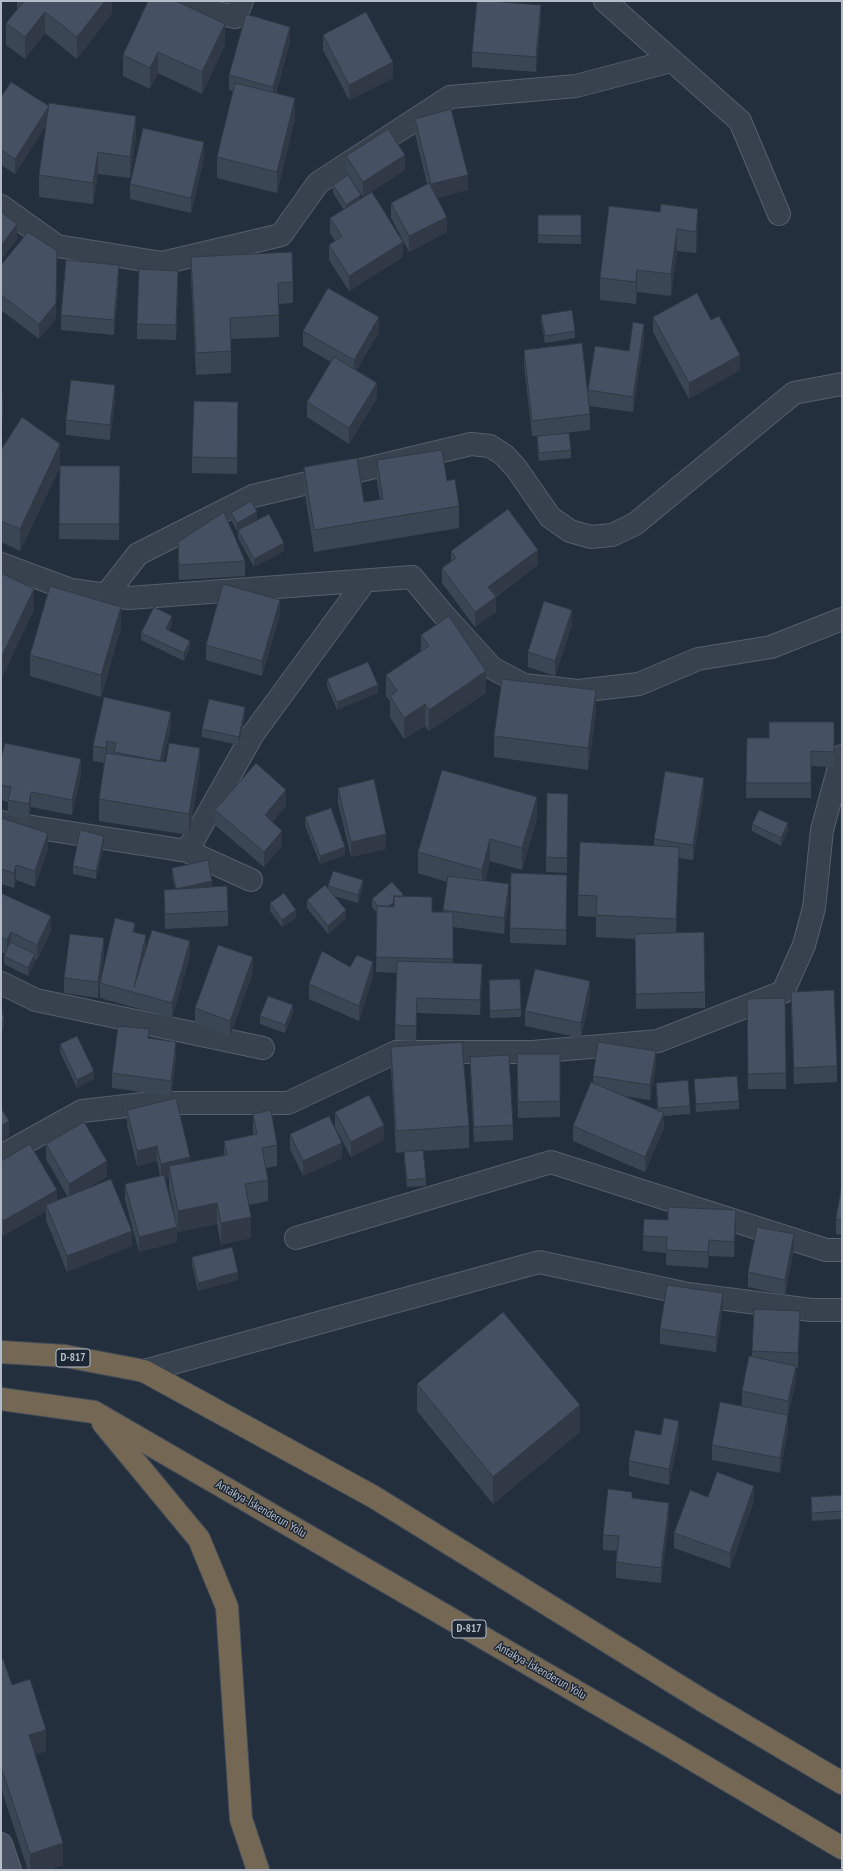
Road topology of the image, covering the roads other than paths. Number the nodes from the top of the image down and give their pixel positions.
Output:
1 (165, 1) edge
2 (242, 1) edge
3 (605, 1) edge
4 (672, 61) junction
5 (1, 206) edge
6 (779, 214) dead end
7 (842, 384) edge
8 (1, 564) edge
9 (364, 581) junction
10 (106, 595) junction
11 (842, 619) edge
12 (842, 756) edge
13 (1, 822) edge
14 (187, 851) junction
15 (251, 880) dead end
16 (1, 983) edge
17 (263, 1048) dead end
18 (1, 1156) edge
19 (296, 1238) dead end
20 (842, 1250) edge
21 (842, 1310) edge
22 (1, 1352) edge
23 (144, 1371) junction
24 (1, 1399) edge
25 (94, 1412) junction
26 (842, 1782) edge
27 (1, 1844) edge
28 (842, 1848) edge
29 (10, 1870) edge
30 (258, 1870) edge

1 - 2 street
3 - 4 street
4 - 5 street
4 - 6 street
7 - 10 street
8 - 10 street
9 - 10 street
9 - 11 street
9 - 14 street
12 - 18 street
13 - 14 street
14 - 15 street
16 - 17 street
19 - 20 street
21 - 23 street
22 - 23 highway, D-817
23 - 26 highway, D-817
24 - 25 highway, D-817
25 - 28 highway, Antakya-İskenderun Yolu / D-817
25 - 30 highway
27 - 29 main road

